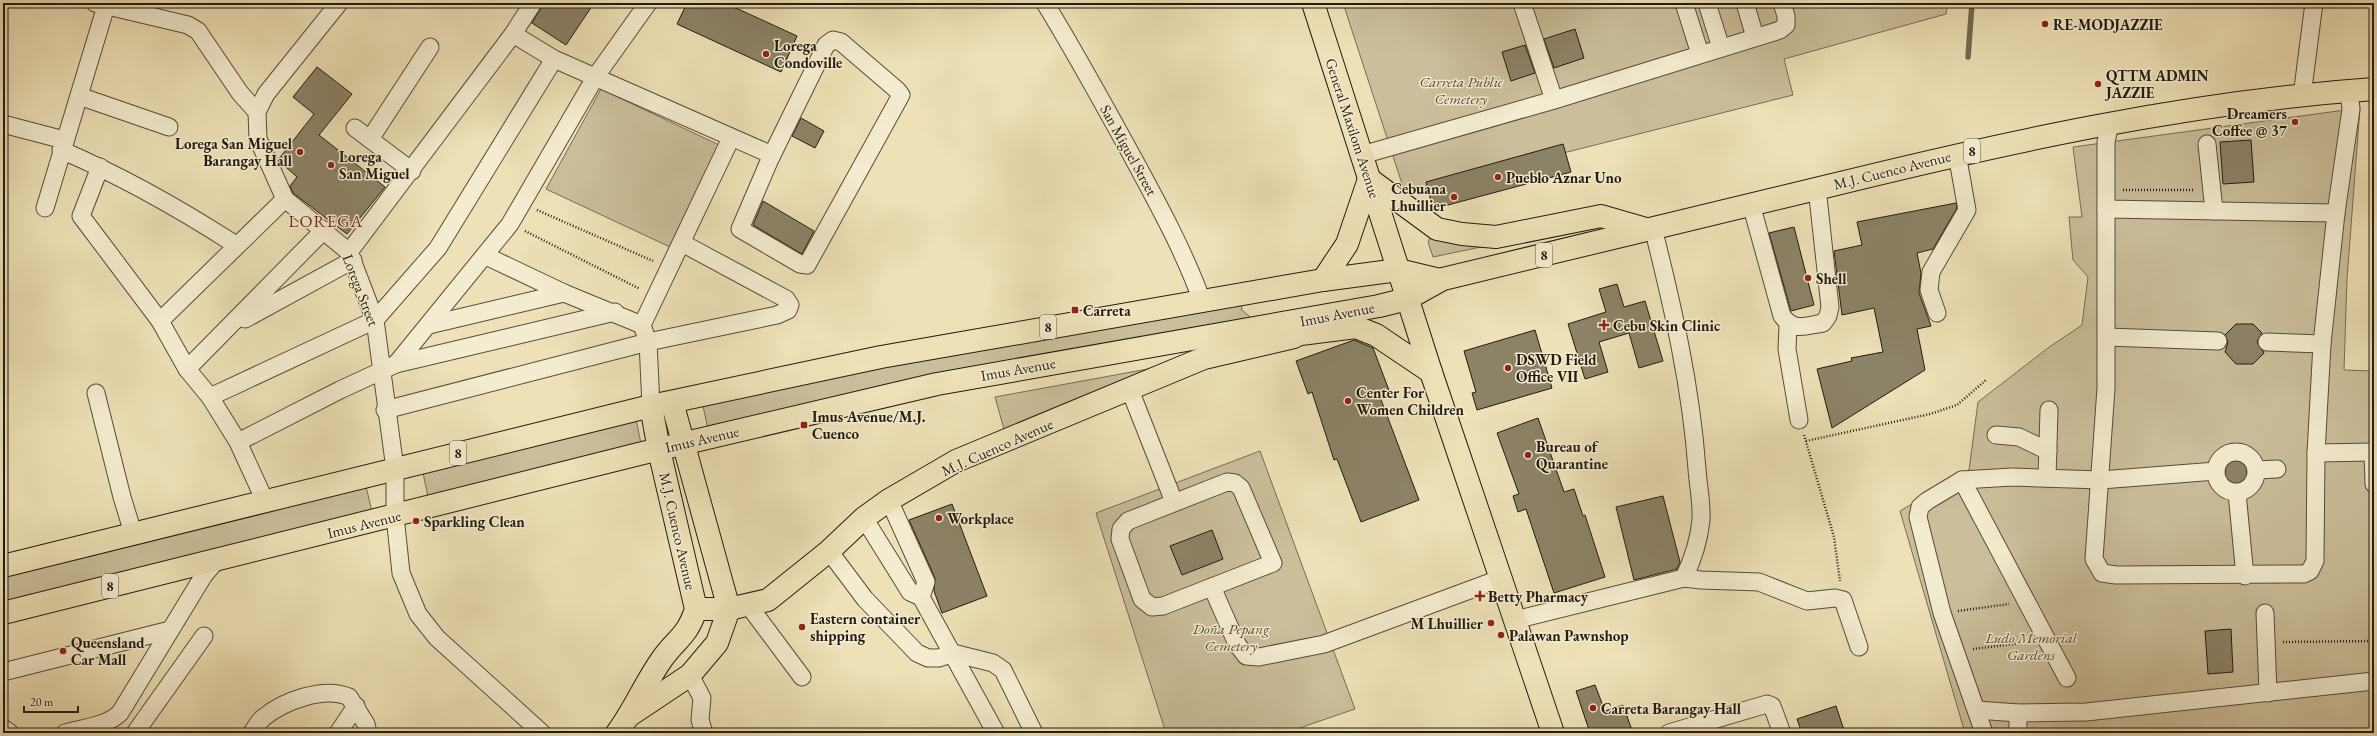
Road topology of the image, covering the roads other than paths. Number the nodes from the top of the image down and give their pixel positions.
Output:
1 (340, 3) edge
2 (533, 3) edge
3 (648, 3) edge
4 (1045, 3) edge
5 (1313, 3) edge
6 (1522, 3) edge
7 (1684, 3) edge
8 (1707, 3) edge
9 (1745, 3) edge
10 (1782, 3) edge
11 (2314, 3) edge
12 (100, 5) edge
13 (513, 34) junction
14 (1755, 37) junction
15 (430, 47) dead end
16 (1720, 48) junction
17 (1700, 54) junction
18 (554, 59) junction
19 (596, 76) junction
20 (2374, 89) edge
21 (2349, 91) junction
22 (79, 96) junction
23 (2302, 96) junction
24 (1554, 100) junction
25 (257, 112) junction
26 (2110, 123) junction
27 (3, 124) edge
28 (169, 127) dead end
29 (355, 128) dead end
30 (730, 138) junction
31 (370, 139) junction
32 (2207, 144) dead end
33 (62, 145) junction
34 (1957, 154) junction
35 (772, 155) junction
36 (1362, 155) junction
37 (100, 167) junction
38 (412, 171) junction
39 (1369, 178) junction
40 (1817, 188) junction
41 (285, 199) junction
42 (1751, 204) junction
43 (45, 208) dead end
44 (2106, 209) junction
45 (2214, 211) junction
46 (2336, 213) junction
47 (1650, 228) junction
48 (324, 230) junction
49 (682, 243) junction
50 (236, 245) junction
51 (351, 256) junction
52 (486, 256) junction
53 (1398, 270) junction
54 (1323, 280) junction
55 (1440, 280) junction
56 (564, 293) junction
57 (1407, 299) junction
58 (1202, 301) junction
59 (615, 312) junction
60 (1937, 313) dead end
61 (375, 320) junction
62 (160, 321) junction
63 (1788, 324) junction
64 (429, 325) junction
65 (642, 325) junction
66 (231, 326) junction
67 (1263, 328) junction
68 (1294, 336) junction
69 (2107, 337) junction
70 (2218, 341) dead end
71 (648, 342) junction
72 (2267, 342) dead end
73 (2322, 344) junction
74 (389, 367) junction
75 (188, 369) junction
76 (1431, 372) junction
77 (1130, 390) junction
78 (96, 393) dead end
79 (210, 396) junction
80 (662, 404) junction
81 (385, 410) junction
82 (2049, 410) dead end
83 (1799, 420) road end
84 (1996, 435) dead end
85 (238, 442) junction
86 (682, 444) junction
87 (659, 450) junction
88 (2048, 451) junction
89 (2374, 452) edge
90 (2316, 453) junction
91 (394, 469) junction
92 (2277, 469) dead end
93 (2256, 470) junction
94 (2216, 471) junction
95 (2047, 478) junction
96 (1962, 480) junction
97 (2101, 480) junction
98 (2374, 484) edge
99 (2237, 493) junction
100 (889, 500) junction
101 (265, 501) junction
102 (1174, 502) junction
103 (395, 516) junction
104 (864, 518) junction
105 (133, 532) junction
106 (829, 551) junction
107 (217, 560) junction
108 (3, 566) edge
109 (2245, 576) junction
110 (1502, 578) junction
111 (1684, 578) junction
112 (1212, 587) junction
113 (921, 597) junction
114 (739, 608) junction
115 (696, 609) junction
116 (2265, 612) dead end
117 (3, 613) edge
118 (1515, 620) junction
119 (170, 630) junction
120 (204, 636) dead end
121 (1859, 647) dead end
122 (952, 653) junction
123 (3, 672) edge
124 (690, 675) junction
125 (802, 677) dead end
126 (2067, 678) dead end
127 (2374, 681) edge
128 (2268, 693) junction
129 (356, 706) junction
130 (1977, 710) junction
131 (2018, 713) junction
132 (630, 715) junction
133 (3, 728) edge
134 (10, 733) edge
135 (65, 733) edge
136 (135, 733) edge
137 (252, 733) edge
138 (338, 733) edge
139 (368, 733) edge
140 (542, 733) edge
141 (617, 733) edge
142 (704, 733) edge
143 (996, 733) edge
144 (1034, 733) edge
145 (1553, 733) edge
146 (1669, 733) edge
147 (1782, 733) edge
148 (1984, 733) edge
149 (2018, 733) edge

1 - 25 street, Lorega Street
2 - 13 street
3 - 19 street
4 - 58 street, San Miguel Street
5 - 36 main road, General Maxilom Avenue
6 - 24 street
7 - 17 street
8 - 16 street
9 - 14 street
10 - 14 street
11 - 23 street
12 - 22 street
12 - 25 street
13 - 18 street
13 - 38 street
14 - 16 street
15 - 31 street
16 - 17 street
17 - 24 street
18 - 19 street
18 - 61 street
19 - 30 street
19 - 52 street
20 - 21 main road, M.J. Cuenco Avenue / 8
21 - 23 main road, M.J. Cuenco Avenue / 8
21 - 46 street
22 - 28 street
22 - 33 street
23 - 26 main road, M.J. Cuenco Avenue / 8
24 - 36 street
25 - 41 street, Lorega Street
26 - 34 main road, M.J. Cuenco Avenue / 8
26 - 44 street
27 - 33 street
29 - 31 street
30 - 35 street
30 - 49 street
31 - 38 street
32 - 45 street
33 - 37 street
33 - 43 street
34 - 40 main road, M.J. Cuenco Avenue / 8
34 - 60 street
35 - 35 street
36 - 39 main road, General Maxilom Avenue
37 - 50 street
37 - 62 street
38 - 51 street
39 - 47 main road
39 - 53 main road, General Maxilom Avenue
39 - 54 main road
40 - 42 main road, M.J. Cuenco Avenue / 8
40 - 63 street
41 - 48 street, Lorega Street
41 - 50 street
42 - 47 main road, M.J. Cuenco Avenue / 8
42 - 63 street
44 - 45 street
44 - 69 street
45 - 46 street
46 - 73 street
47 - 55 main road, M.J. Cuenco Avenue / 8
47 - 111 street
48 - 51 street, Lorega Street
48 - 66 street
49 - 65 street
49 - 71 street
50 - 62 street
51 - 61 street, Lorega Street
51 - 66 street
52 - 56 street
52 - 64 street
53 - 54 main road, 8
53 - 55 main road, M.J. Cuenco Avenue / 8
53 - 57 main road, General Maxilom Avenue
54 - 58 main road, 8
55 - 57 main road, M.J. Cuenco Avenue / 8
56 - 59 street
56 - 64 street
57 - 67 main road, Imus Avenue / 8
57 - 76 main road, General Maxilom Avenue
58 - 80 main road, 8
59 - 65 street
59 - 74 street
61 - 74 street, Lorega Street
61 - 79 street
62 - 75 street
63 - 83 street
64 - 74 street
65 - 71 street
66 - 75 street
67 - 68 main road
67 - 86 main road, Imus Avenue / 8
68 - 76 main road
68 - 77 main road, M.J. Cuenco Avenue
69 - 70 street
69 - 97 street
71 - 80 street
71 - 81 street
72 - 73 street
73 - 90 street
74 - 81 street, Lorega Street
74 - 85 street
75 - 79 street
76 - 110 main road, General Maxilom Avenue
77 - 100 main road, M.J. Cuenco Avenue
77 - 102 street
78 - 105 street
79 - 85 street
80 - 86 main road, M.J. Cuenco Avenue
80 - 87 main road, M.J. Cuenco Avenue
80 - 91 main road, 8
81 - 91 street, Lorega Street
82 - 88 street
84 - 88 street
85 - 101 street
86 - 87 main road, Imus Avenue / 8
86 - 114 main road, M.J. Cuenco Avenue
87 - 103 main road, Imus Avenue / 8
87 - 115 main road, M.J. Cuenco Avenue
88 - 95 street
89 - 90 street
89 - 98 street
90 - 109 street
91 - 101 main road, 8
91 - 103 street, Lorega Street
92 - 93 street
93 - 94 street
93 - 99 street
94 - 97 street
94 - 99 street
95 - 96 street
95 - 97 street
96 - 126 street
96 - 130 street
97 - 109 street
99 - 109 street
100 - 104 main road, M.J. Cuenco Avenue
100 - 113 street
101 - 105 main road, 8
102 - 112 street
102 - 112 street
103 - 107 main road, Imus Avenue / 8
103 - 140 street, Lorega Street
104 - 106 main road, M.J. Cuenco Avenue
104 - 113 street
105 - 108 main road, 8
106 - 114 main road, M.J. Cuenco Avenue
106 - 122 street
107 - 117 main road, Imus Avenue / 8
107 - 119 street
110 - 112 street
110 - 118 main road, General Maxilom Avenue
111 - 118 street
111 - 121 street
113 - 122 street
114 - 115 main road, M.J. Cuenco Avenue
114 - 124 main road, M.J. Cuenco Avenue
114 - 125 street
115 - 132 main road, M.J. Cuenco Avenue
116 - 128 street
118 - 145 main road, General Maxilom Avenue
119 - 123 street
119 - 135 street
120 - 136 street
122 - 143 street
122 - 144 street
124 - 132 main road, M.J. Cuenco Avenue
124 - 142 street
127 - 128 street
128 - 131 street
129 - 137 street
129 - 138 street
129 - 139 street
130 - 131 street
130 - 148 street
131 - 149 street
132 - 141 main road, M.J. Cuenco Avenue
133 - 134 street
146 - 147 street

